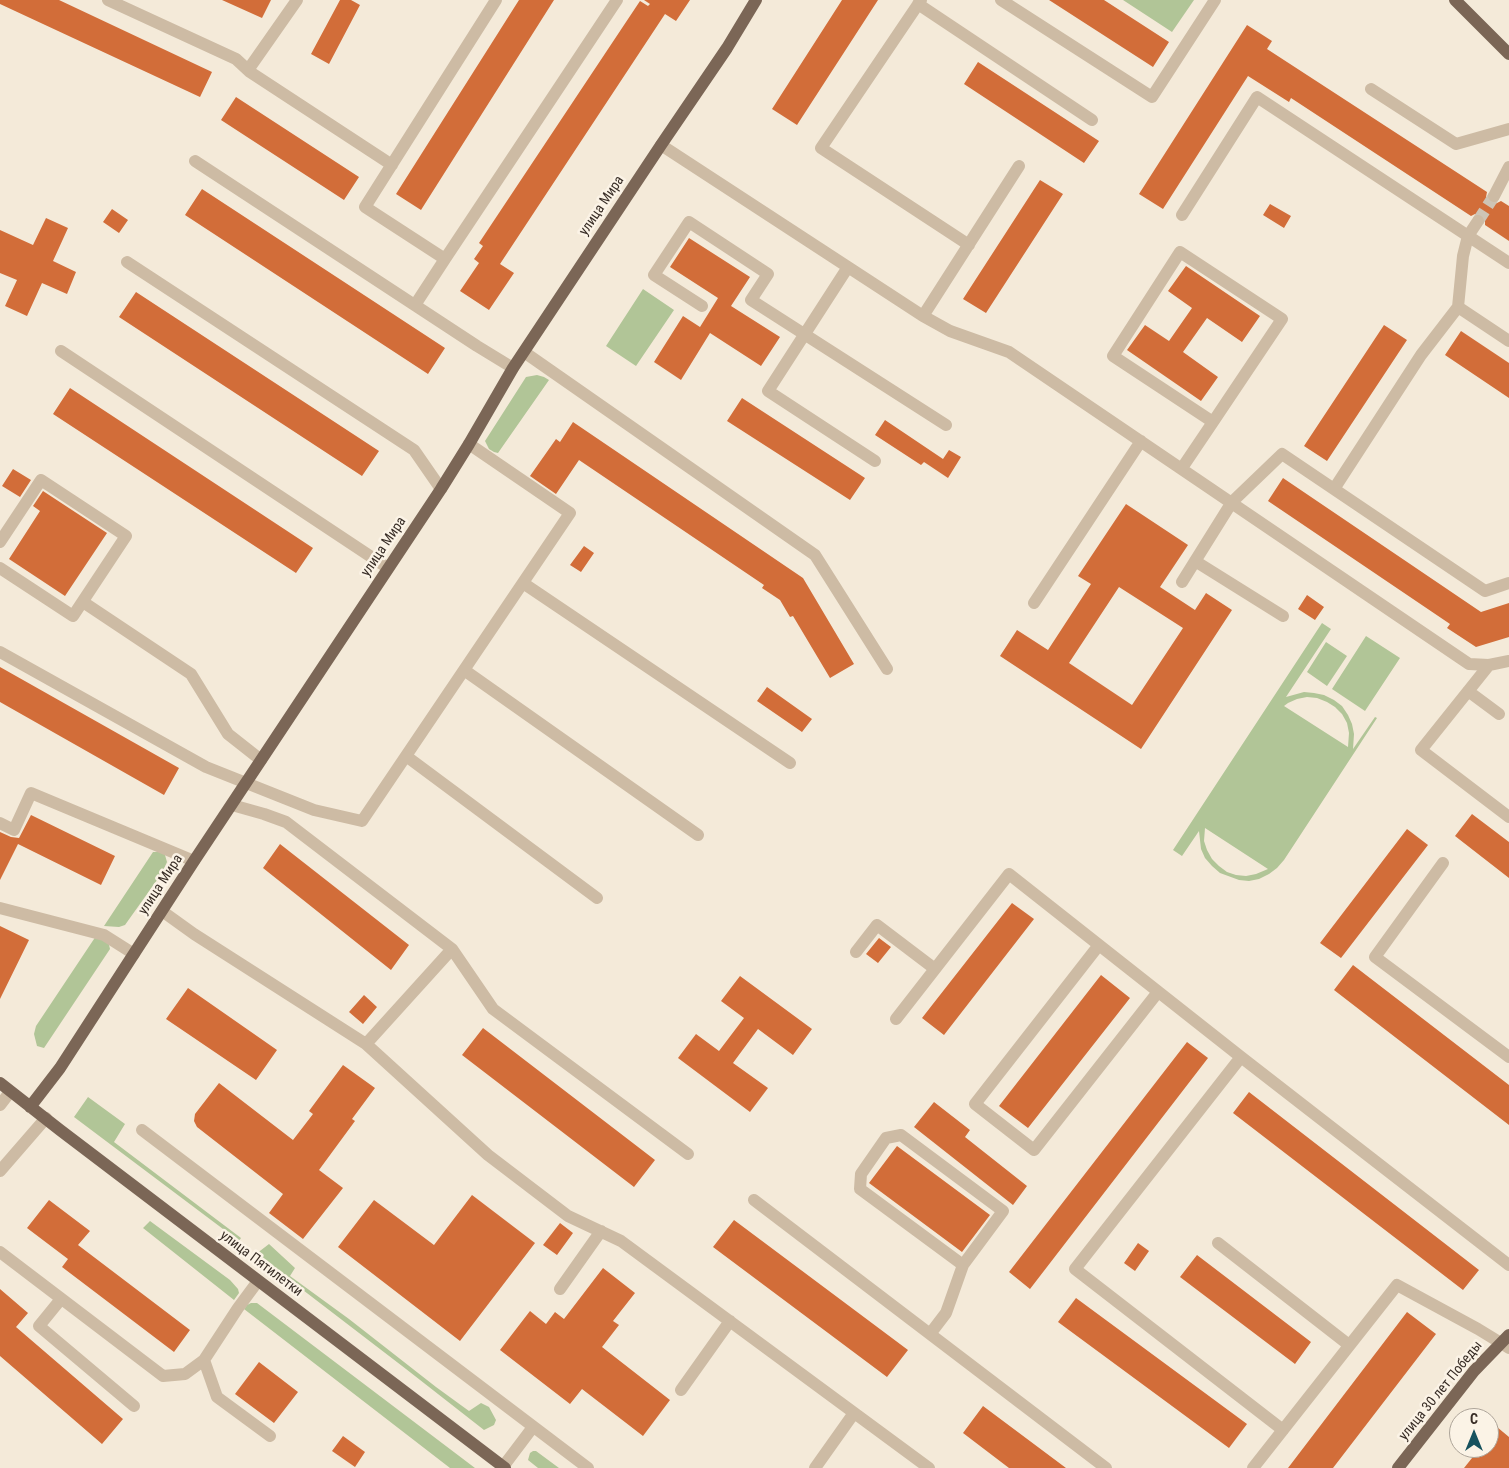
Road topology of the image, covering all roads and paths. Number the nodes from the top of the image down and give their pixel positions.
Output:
1 (108, 0) edge
2 (297, 0) edge
3 (496, 0) edge
4 (617, 0) edge
5 (756, 0) edge
6 (1001, 0) edge
7 (1215, 0) edge
8 (1455, 0) edge
9 (920, 2) edge
10 (1509, 54) edge
11 (248, 70) junction
12 (1371, 89) dead end
13 (1092, 120) dead end
14 (1509, 129) edge
15 (661, 145) junction
16 (194, 161) dead end
17 (392, 165) junction
18 (1020, 166) dead end
19 (1509, 167) edge
20 (1494, 196) tunnel mouth
21 (1182, 216) dead end
22 (1478, 221) tunnel mouth
23 (1468, 236) junction
24 (969, 244) junction
25 (445, 259) junction
26 (127, 262) dead end
27 (1509, 264) edge
28 (848, 267) junction
29 (415, 305) junction
30 (702, 306) dead end
31 (1458, 307) junction
32 (924, 316) junction
33 (805, 334) junction
34 (1509, 341) edge
35 (61, 351) dead end
36 (524, 352) junction
37 (513, 368) junction
38 (1213, 422) junction
39 (946, 425) dead end
40 (1141, 441) junction
41 (469, 444) junction
42 (875, 461) dead end
43 (1182, 468) junction
44 (441, 489) junction
45 (1334, 489) junction
46 (1232, 502) junction
47 (0, 542) edge
48 (1195, 561) junction
49 (0, 568) edge
50 (388, 568) junction
51 (1182, 582) dead end
52 (523, 583) junction
53 (1509, 583) edge
54 (83, 602) junction
55 (1034, 604) dead end
56 (1283, 616) dead end
57 (0, 652) edge
58 (1509, 661) edge
59 (1489, 665) junction
60 (887, 669) dead end
61 (464, 670) junction
62 (1468, 691) junction
63 (1499, 714) dead end
64 (406, 756) junction
65 (261, 760) junction
66 (790, 763) dead end
67 (246, 783) junction
68 (232, 805) junction
69 (1509, 816) edge
70 (0, 823) edge
71 (698, 835) dead end
72 (194, 861) junction
73 (1443, 863) dead end
74 (597, 898) dead end
75 (0, 908) edge
76 (162, 911) junction
77 (1099, 945) junction
78 (452, 949) junction
79 (856, 952) dead end
80 (134, 954) junction
81 (934, 969) junction
82 (1158, 992) junction
83 (896, 1019) dead end
84 (366, 1044) junction
85 (1241, 1057) junction
86 (1509, 1057) edge
87 (0, 1083) edge
88 (10, 1092) junction
89 (0, 1105) edge
90 (30, 1107) junction
91 (46, 1118) junction
92 (142, 1130) dead end
93 (688, 1154) dead end
94 (0, 1171) edge
95 (754, 1200) dead end
96 (601, 1231) junction
97 (1218, 1243) dead end
98 (0, 1252) edge
99 (963, 1265) junction
100 (1509, 1265) edge
101 (258, 1280) junction
102 (560, 1289) dead end
103 (62, 1298) junction
104 (730, 1321) junction
105 (930, 1334) junction
106 (1506, 1342) edge
107 (1349, 1345) junction
108 (204, 1360) junction
109 (681, 1390) dead end
110 (134, 1406) dead end
111 (854, 1413) junction
112 (533, 1427) junction
113 (1283, 1430) junction
114 (270, 1436) dead end
115 (503, 1468) edge
116 (588, 1468) edge
117 (814, 1468) edge
118 (929, 1468) edge
119 (1106, 1468) edge
120 (1253, 1468) edge
121 (1398, 1468) edge

1 - 11 street
2 - 11 street
3 - 17 street
4 - 25 street
5 - 15 main road, улица Мира
6 - 7 street
8 - 10 main road
9 - 13 street
9 - 24 street
11 - 17 street
12 - 14 street
15 - 28 street
15 - 36 main road, улица Мира
16 - 29 street
17 - 25 street
18 - 24 street
19 - 20 street
21 - 23 street
22 - 23 street
23 - 27 street
23 - 31 street
24 - 32 street
25 - 29 street
26 - 44 street
28 - 32 street
28 - 33 street
29 - 37 street
30 - 33 street
31 - 34 street
31 - 45 street
32 - 40 street
33 - 39 street
33 - 42 street
35 - 50 street
36 - 37 main road, улица Мира
36 - 60 street
37 - 41 main road, улица Мира
38 - 38 street
38 - 43 street
40 - 43 street
40 - 55 street
41 - 44 main road, улица Мира
41 - 52 street
43 - 46 street
44 - 50 main road, улица Мира
45 - 46 street
45 - 53 street
46 - 48 street
46 - 59 street
47 - 54 street
48 - 51 street
48 - 56 street
49 - 54 street
50 - 65 main road, улица Мира
52 - 61 street
52 - 66 street
54 - 65 street
57 - 67 street
58 - 59 street
59 - 62 street
61 - 64 street
61 - 71 street
62 - 63 street
62 - 69 street
64 - 67 street
64 - 74 street
65 - 67 main road, улица Мира
67 - 68 main road, улица Мира
68 - 72 main road, улица Мира
68 - 78 street
70 - 72 street
72 - 76 main road, улица Мира
73 - 86 street
75 - 80 street
76 - 80 main road, улица Мира
76 - 84 street
77 - 81 street
77 - 82 street
77 - 82 street
78 - 84 street
78 - 93 street
79 - 81 street
80 - 90 main road, улица Мира
81 - 83 street
82 - 85 street
84 - 96 street
85 - 100 street
85 - 113 street
87 - 88 main road, улица Пятилетки
88 - 89 street
88 - 90 main road, улица Пятилетки
90 - 91 main road, улица Пятилетки
91 - 94 street
91 - 101 main road, улица Пятилетки
92 - 112 street
95 - 105 street
96 - 102 street
96 - 104 street
97 - 107 street
98 - 103 street
99 - 99 street
99 - 105 street
101 - 108 street
101 - 115 main road, улица Пятилетки
103 - 108 street
103 - 110 street
104 - 109 street
104 - 111 street
105 - 119 street
106 - 107 street
106 - 121 main road, улица 30 лет Победы
107 - 113 street
108 - 114 street
111 - 117 street
111 - 118 street
112 - 115 street
112 - 116 street
113 - 120 street

